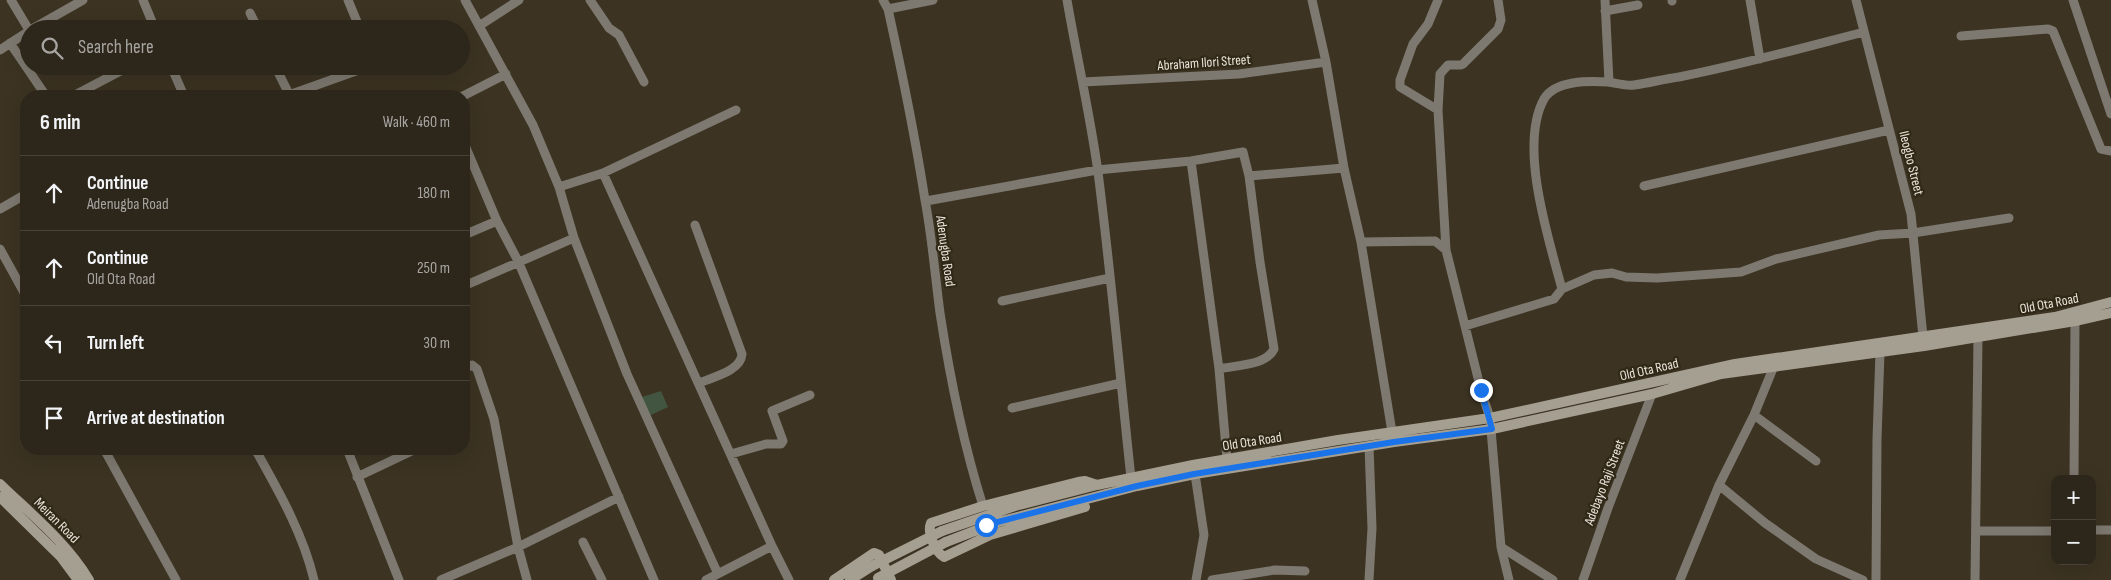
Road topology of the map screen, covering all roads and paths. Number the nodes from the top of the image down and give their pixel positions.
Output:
1 (11, 0) edge
2 (83, 0) edge
3 (143, 0) edge
4 (348, 0) edge
5 (465, 0) edge
6 (520, 0) edge
7 (590, 0) edge
8 (883, 0) edge
9 (933, 0) edge
10 (1067, 0) edge
11 (1312, 0) edge
12 (1438, 0) edge
13 (1498, 0) edge
14 (1605, 0) edge
15 (1750, 0) edge
16 (1856, 0) edge
17 (2073, 0) edge
18 (1638, 5) dead end
19 (888, 9) junction
20 (1605, 11) junction
21 (250, 13) dead end
22 (24, 20) edge
23 (48, 20) edge
24 (151, 20) edge
25 (254, 20) edge
26 (356, 20) edge
27 (479, 26) junction
28 (1864, 32) junction
29 (1961, 36) dead end
30 (20, 37) edge
31 (10, 44) junction
32 (0, 50) edge
33 (20, 58) edge
34 (1760, 59) junction
35 (1326, 62) junction
36 (506, 74) junction
37 (31, 75) edge
38 (113, 75) edge
39 (174, 75) edge
40 (280, 75) edge
41 (345, 75) edge
42 (644, 82) dead end
43 (1084, 82) junction
44 (1609, 82) junction
45 (42, 90) edge
46 (84, 90) edge
47 (181, 90) edge
48 (286, 90) edge
49 (304, 90) edge
50 (470, 92) edge
51 (736, 110) dead end
52 (1438, 110) junction
53 (2111, 114) edge
54 (1889, 130) junction
55 (2111, 151) edge
56 (470, 158) edge
57 (1191, 162) junction
58 (1344, 168) junction
59 (1097, 170) junction
60 (603, 173) junction
61 (1249, 176) junction
62 (1644, 186) dead end
63 (559, 187) junction
64 (20, 197) edge
65 (926, 201) junction
66 (0, 209) edge
67 (2009, 218) dead end
68 (496, 221) junction
69 (695, 225) dead end
70 (470, 232) edge
71 (1913, 233) junction
72 (574, 238) junction
73 (1361, 242) junction
74 (0, 249) edge
75 (1446, 250) junction
76 (518, 261) junction
77 (1110, 278) junction
78 (470, 283) edge
79 (20, 285) edge
80 (1562, 289) junction
81 (1002, 301) dead end
82 (2111, 302) edge
83 (2111, 313) edge
84 (2075, 321) junction
85 (1466, 326) junction
86 (1923, 337) junction
87 (1978, 337) junction
88 (1880, 352) junction
89 (470, 366) edge
90 (1774, 366) junction
91 (1219, 368) junction
92 (699, 383) junction
93 (1121, 383) junction
94 (1652, 394) junction
95 (810, 395) dead end
96 (1012, 408) dead end
97 (1754, 415) junction
98 (1490, 418) junction
99 (1492, 429) junction
100 (1392, 432) junction
101 (1369, 446) junction
102 (731, 454) junction
103 (107, 455) edge
104 (258, 455) edge
105 (349, 455) edge
106 (403, 455) edge
107 (1227, 459) junction
108 (1816, 461) dead end
109 (1194, 469) junction
110 (2074, 475) edge
111 (357, 477) junction
112 (1131, 478) junction
113 (0, 484) edge
114 (1719, 485) junction
115 (1097, 486) junction
116 (0, 497) edge
117 (619, 497) junction
118 (1095, 498) junction
119 (983, 506) junction
120 (2096, 530) edge
121 (2111, 530) edge
122 (1977, 531) junction
123 (2051, 531) edge
124 (583, 542) dead end
125 (772, 546) junction
126 (518, 547) junction
127 (1501, 547) junction
128 (1305, 571) dead end
129 (718, 574) junction
130 (876, 579) edge
131 (1683, 579) edge
132 (78, 580) edge
133 (89, 580) edge
134 (176, 580) edge
135 (314, 580) edge
136 (399, 580) edge
137 (441, 580) edge
138 (527, 580) edge
139 (602, 580) edge
140 (654, 580) edge
141 (706, 580) edge
142 (789, 580) edge
143 (834, 580) edge
144 (850, 580) edge
145 (891, 580) edge
146 (1196, 580) edge
147 (1212, 580) edge
148 (1368, 580) edge
149 (1509, 580) edge
150 (1553, 580) edge
151 (1583, 580) edge
152 (1863, 580) edge
153 (1876, 580) edge
154 (1975, 580) edge

1 - 22 street
2 - 23 street
3 - 24 street
4 - 26 street
5 - 27 street
6 - 27 street
7 - 42 street
8 - 19 street, Adenugba Road
9 - 19 street
10 - 43 street
11 - 35 street
12 - 52 street
13 - 52 street
14 - 20 street
15 - 34 street
16 - 28 street, Ileogbo Street
17 - 53 street
18 - 20 street
19 - 65 street, Adenugba Road
20 - 44 street
21 - 25 street
27 - 36 street
28 - 34 street
28 - 54 street, Ileogbo Street
29 - 55 street
30 - 31 street
31 - 32 street
31 - 33 street
34 - 44 street
35 - 43 street, Abraham Ilori Street
35 - 58 street
36 - 50 street
36 - 63 street
37 - 45 street
38 - 46 street
39 - 47 street
40 - 48 street
41 - 49 street
43 - 59 street
44 - 80 street
51 - 60 street
52 - 75 street
54 - 62 street
54 - 71 street, Ileogbo Street
56 - 68 street
57 - 59 street
57 - 61 street
57 - 91 street
58 - 61 street
58 - 73 street
59 - 65 street
59 - 77 street
60 - 63 street
60 - 92 street
61 - 91 street
63 - 72 street
64 - 66 street
65 - 119 street, Adenugba Road
67 - 71 street
68 - 70 street
68 - 76 street
69 - 92 street
71 - 80 street
71 - 86 street, Ileogbo Street
72 - 76 street
72 - 129 street
73 - 75 street
73 - 100 street
74 - 79 street
75 - 85 street
76 - 78 street
76 - 117 street
77 - 81 street
77 - 93 street
80 - 85 street
82 - 86 street, Old Ota Road
83 - 84 street, Old Ota Road
84 - 87 street, Old Ota Road
84 - 110 street
85 - 98 street
86 - 98 street, Old Ota Road
87 - 88 street, Old Ota Road
87 - 122 street
88 - 90 street, Old Ota Road
88 - 153 street
89 - 126 street
90 - 94 street, Old Ota Road
90 - 97 street
91 - 107 street
92 - 102 street
93 - 96 street
93 - 112 street
94 - 99 street, Old Ota Road
94 - 151 street, Adebayo Raji Street
95 - 102 street
97 - 108 street
97 - 114 street
98 - 99 street
98 - 100 street, Old Ota Road
99 - 101 street, Old Ota Road
99 - 127 street
100 - 107 street, Old Ota Road
101 - 109 street, Old Ota Road
101 - 148 street
102 - 125 street
103 - 134 street
104 - 135 street
105 - 111 street
106 - 111 street
107 - 109 street, Old Ota Road
109 - 112 street
109 - 118 street
109 - 146 street
111 - 136 street
112 - 115 street
113 - 133 street, Meiran Road
114 - 131 street
114 - 152 street
115 - 119 street
115 - 144 street, bridge
116 - 132 street, Meiran Road
117 - 126 street
117 - 140 street
118 - 119 street
118 - 130 street, bridge
120 - 121 street
122 - 123 street
122 - 154 street
124 - 139 street
125 - 129 street
125 - 142 street
126 - 137 street
126 - 138 street
127 - 149 street
127 - 150 street
128 - 147 street
129 - 141 street
143 - 145 street

